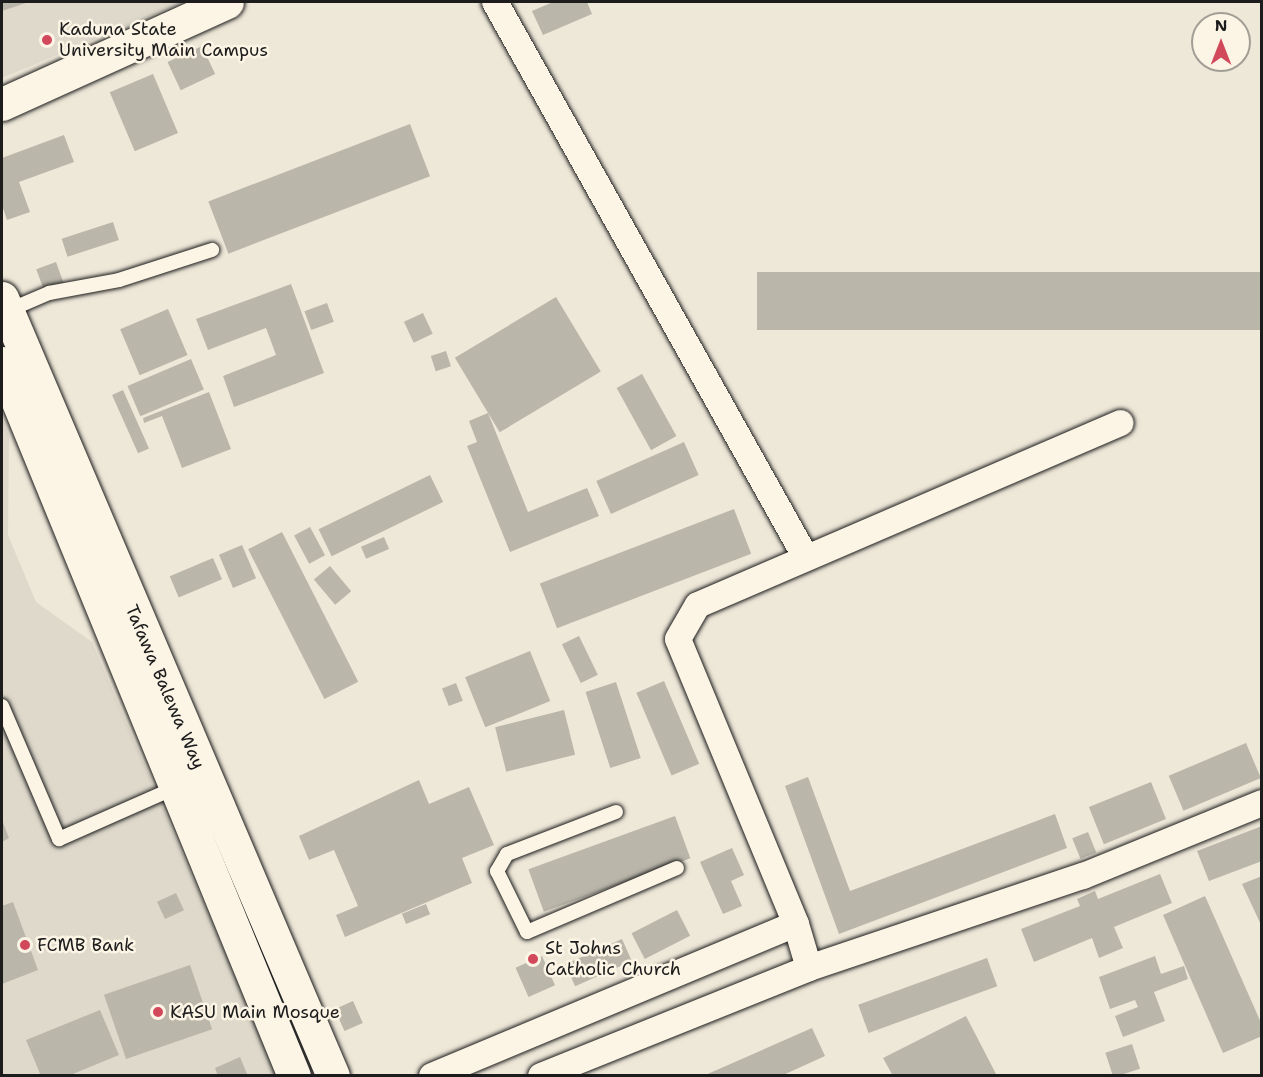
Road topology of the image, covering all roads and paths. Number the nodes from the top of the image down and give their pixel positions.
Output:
1 (227, 2) edge
2 (495, 2) edge
3 (2, 104) edge
4 (212, 250) dead end
5 (4, 304) edge
6 (2, 363) edge
7 (1121, 423) dead end
8 (805, 556) junction
9 (2, 706) edge
10 (189, 783) junction
11 (1262, 803) edge
12 (616, 812) dead end
13 (677, 868) dead end
14 (796, 924) junction
15 (809, 968) junction
16 (294, 1076) edge
17 (333, 1076) edge
18 (432, 1076) edge
19 (541, 1076) edge

1 - 3 main road
2 - 8 street
4 - 5 lane
5 - 10 main road, Tafawa Balewa Way
6 - 10 main road, Tafawa Balewa Way
7 - 8 street
8 - 14 street
9 - 10 lane
10 - 16 main road, Tafawa Balewa Way
10 - 17 main road, Tafawa Balewa Way
11 - 15 street
12 - 13 lane
14 - 15 street
14 - 18 street
15 - 19 street

